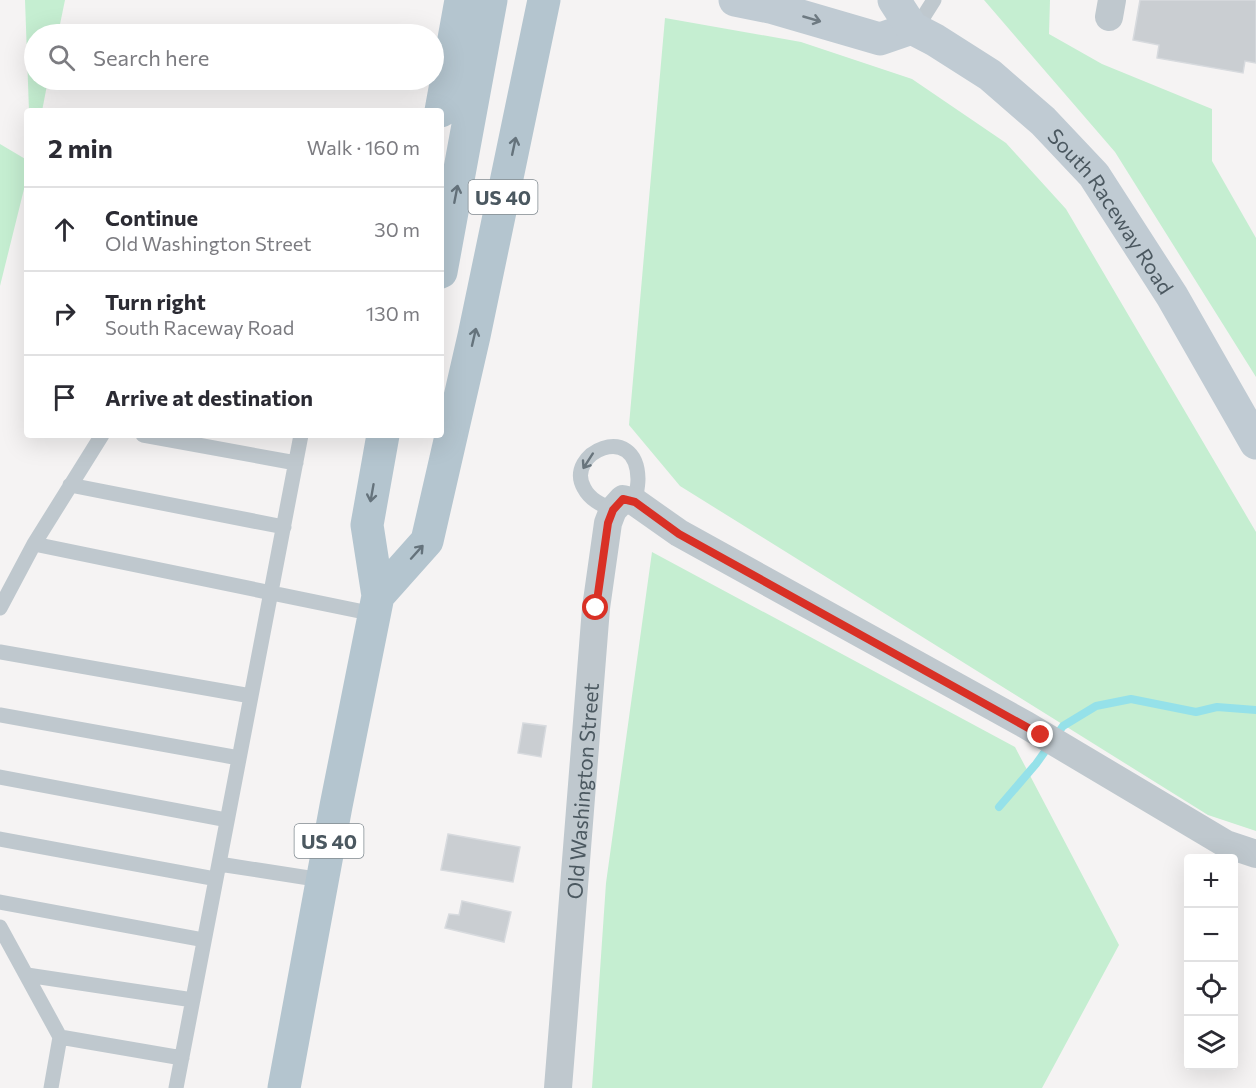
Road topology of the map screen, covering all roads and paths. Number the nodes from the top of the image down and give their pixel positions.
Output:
1 (461, 0) edge
2 (491, 0) edge
3 (544, 0) edge
4 (735, 0) edge
5 (894, 0) edge
6 (934, 0) edge
7 (913, 29) junction
8 (442, 108) edge
9 (444, 256) edge
10 (1254, 434) edge
11 (100, 438) edge
12 (159, 438) edge
13 (300, 438) edge
14 (382, 438) edge
15 (431, 438) edge
16 (296, 463) junction
17 (441, 478) junction
18 (70, 485) junction
19 (284, 527) junction
20 (34, 544) junction
21 (271, 592) junction
22 (376, 605) junction
23 (0, 608) edge
24 (0, 652) edge
25 (251, 696) junction
26 (0, 715) edge
27 (239, 758) junction
28 (0, 777) edge
29 (227, 820) junction
30 (0, 839) edge
31 (1256, 854) edge
32 (218, 871) junction
33 (322, 880) junction
34 (0, 902) edge
35 (0, 927) edge
36 (204, 940) junction
37 (27, 975) junction
38 (193, 1000) junction
39 (60, 1037) junction
40 (182, 1059) junction
41 (51, 1088) edge
42 (177, 1088) edge
43 (284, 1088) edge
44 (558, 1088) edge

1 - 8 main road
9 -> 2 main road
17 -> 3 main road, US 40
4 -> 7 main road
5 - 7 main road, South Raceway Road
6 - 7 lane
7 - 10 main road, South Raceway Road
11 - 18 lane
12 - 16 lane
13 - 16 lane
14 -> 22 main road, US 40
15 - 17 main road
16 - 19 lane
22 -> 17 main road, US 40
18 - 19 lane
18 - 20 lane
19 - 21 lane
20 - 21 lane
20 - 23 lane
21 - 22 lane
21 - 25 lane
22 - 33 main road, US 40
24 - 25 lane
25 - 27 lane
26 - 27 lane
27 - 29 lane
28 - 29 lane
29 - 32 lane
30 - 32 lane
31 - 44 street, Old Washington Street
32 - 33 lane
32 - 36 lane
33 - 43 main road, US 40
34 - 36 lane
35 - 37 lane
36 - 38 lane
37 - 38 lane
37 - 39 lane
38 - 40 lane
39 - 40 lane
39 - 41 lane
40 - 42 lane

